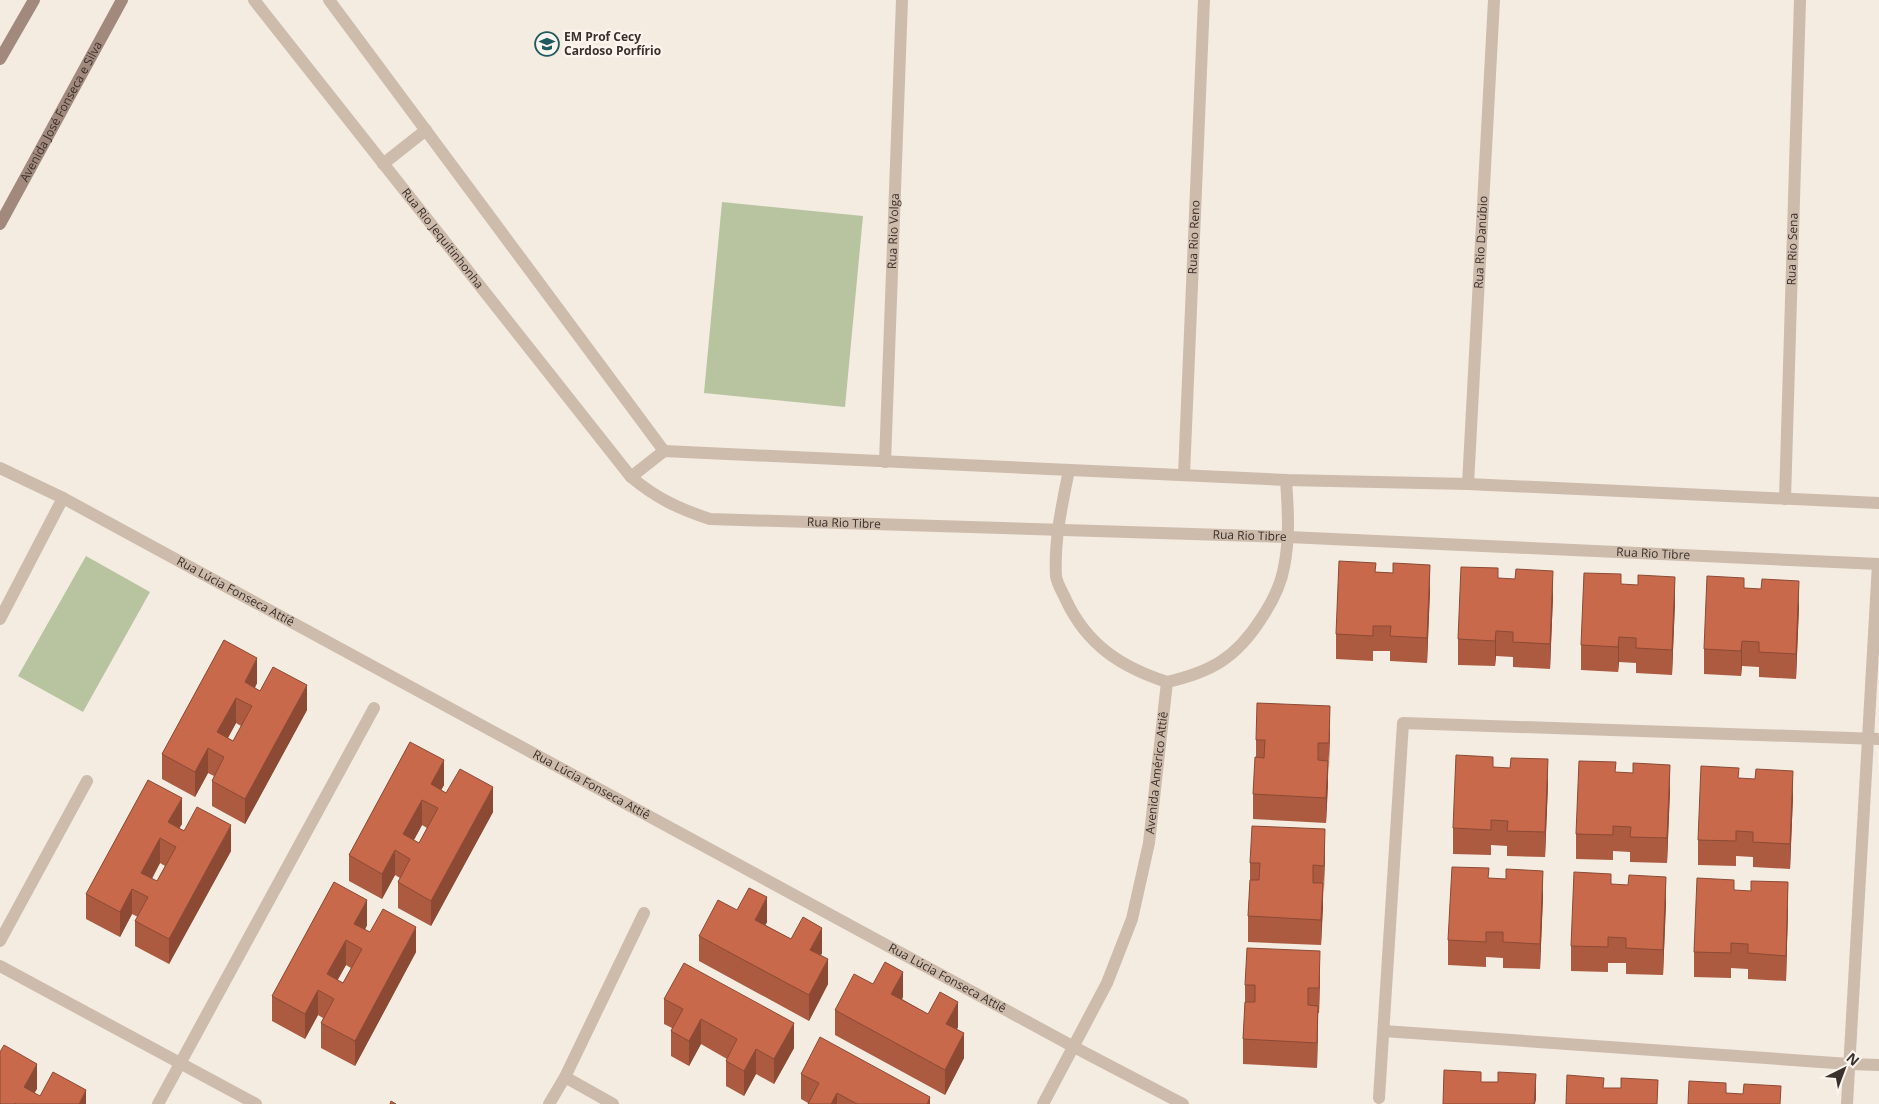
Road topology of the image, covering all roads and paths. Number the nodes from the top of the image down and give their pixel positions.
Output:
1 (34, 0) edge
2 (122, 0) edge
3 (254, 0) edge
4 (329, 0) edge
5 (902, 0) edge
6 (1204, 0) edge
7 (1494, 0) edge
8 (1800, 0) edge
9 (0, 59) edge
10 (426, 130) junction
11 (383, 164) junction
12 (0, 224) edge
13 (664, 451) junction
14 (885, 462) junction
15 (0, 468) edge
16 (1069, 470) junction
17 (1184, 475) junction
18 (631, 477) junction
19 (1286, 480) junction
20 (1468, 484) junction
21 (63, 498) junction
22 (1785, 499) junction
23 (1879, 503) edge
24 (1057, 530) junction
25 (1288, 537) junction
26 (1878, 564) edge
27 (0, 619) edge
28 (1167, 682) junction
29 (374, 708) dead end
30 (1873, 739) edge
31 (87, 781) dead end
32 (644, 913) dead end
33 (0, 941) edge
34 (0, 966) edge
35 (1384, 1031) junction
36 (1074, 1047) junction
37 (180, 1064) junction
38 (1849, 1064) junction
39 (1879, 1065) edge
40 (565, 1077) junction
41 (1379, 1098) dead end
42 (1167, 1100) edge
43 (158, 1104) edge
44 (256, 1104) edge
45 (549, 1104) edge
46 (614, 1104) edge
47 (1043, 1104) edge
48 (1183, 1104) edge
49 (1847, 1104) edge

1 - 9 main road
2 - 12 main road, Avenida José Fonseca e Silva
3 - 11 street, Rua Rio Jequitinhonha
4 - 10 street
5 - 14 street, Rua Rio Volga
6 - 17 street, Rua Rio Reno
7 - 20 street, Rua Rio Danúbio
8 - 22 street, Rua Rio Sena
10 - 11 street
10 - 13 street
11 - 18 street, Rua Rio Jequitinhonha
13 - 14 street
13 - 18 street
14 - 16 street
15 - 21 street, Rua Lúcia Fonseca Attiê
16 - 17 street
16 - 24 street
17 - 19 street
18 - 24 street, Rua Rio Tibre
19 - 20 street
19 - 25 street
20 - 22 street
21 - 27 street
21 - 36 street, Rua Lúcia Fonseca Attiê
22 - 23 street
24 - 25 street, Rua Rio Tibre
24 - 28 street
25 - 26 street, Rua Rio Tibre
25 - 28 street
26 - 30 street
28 - 36 street, Avenida Américo Attiê
29 - 37 street
30 - 35 street
30 - 38 street
31 - 33 street
32 - 40 street
34 - 37 street
35 - 38 street
35 - 41 street
36 - 42 street, Rua Lúcia Fonseca Attiê
36 - 47 street, Avenida Américo Attiê
37 - 43 street
37 - 44 street
38 - 39 street
38 - 49 street
40 - 45 street
40 - 46 street
42 - 48 street, Rua Lúcia Fonseca Attiê

